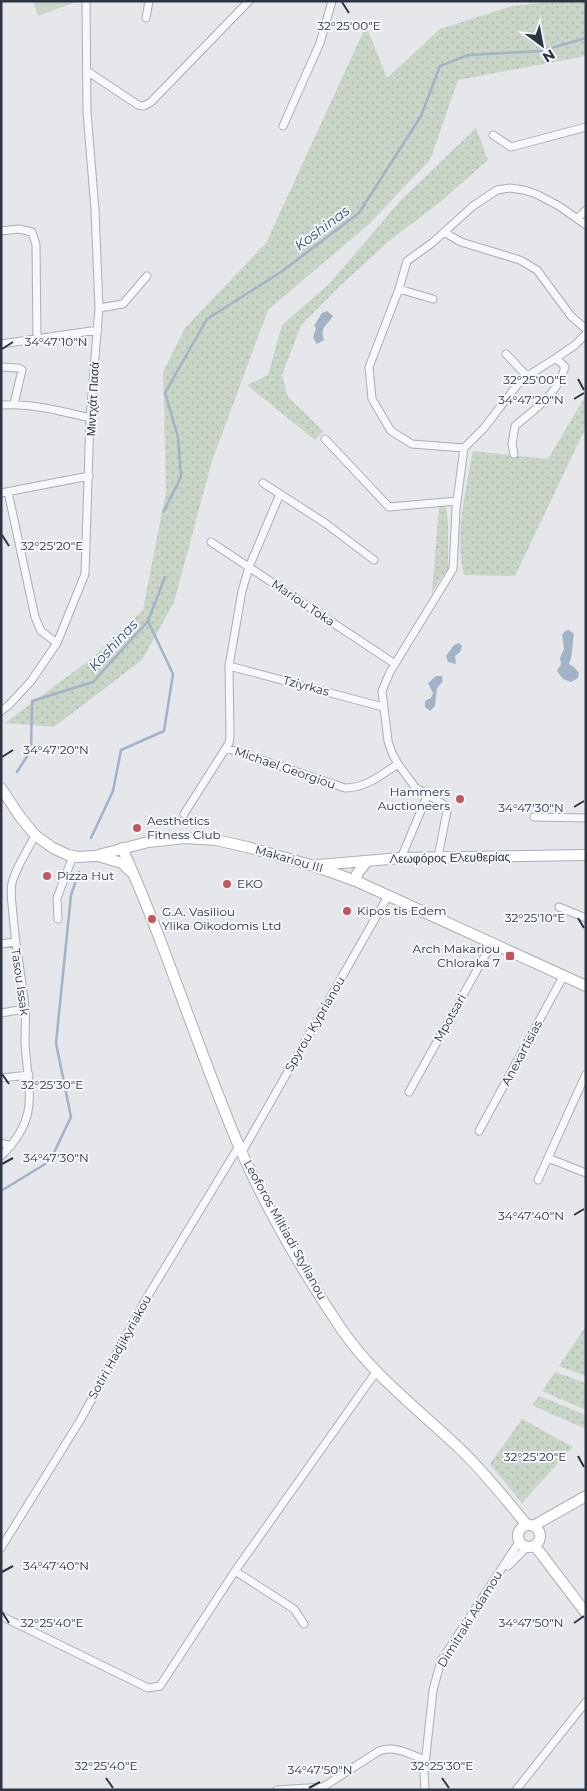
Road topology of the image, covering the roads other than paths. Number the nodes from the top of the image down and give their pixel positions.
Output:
1 (86, 1) edge
2 (149, 1) edge
3 (249, 1) edge
4 (332, 1) edge
5 (146, 18) dead end
6 (87, 71) junction
7 (283, 126) dead end
8 (586, 127) edge
9 (493, 135) dead end
10 (586, 210) edge
11 (578, 218) junction
12 (586, 225) edge
13 (1, 232) edge
14 (444, 232) junction
15 (147, 276) dead end
16 (399, 288) junction
17 (433, 299) dead end
18 (99, 308) junction
19 (586, 329) edge
20 (98, 330) junction
21 (586, 334) edge
22 (37, 339) junction
23 (1, 344) edge
24 (506, 354) dead end
25 (556, 358) junction
26 (1, 367) edge
27 (527, 376) junction
28 (14, 404) junction
29 (1, 405) edge
30 (90, 418) junction
31 (325, 439) dead end
32 (464, 448) junction
33 (514, 454) dead end
34 (89, 476) junction
35 (263, 483) dead end
36 (5, 493) edge
37 (280, 494) junction
38 (457, 501) junction
39 (211, 542) dead end
40 (374, 560) dead end
41 (249, 567) junction
42 (57, 643) junction
43 (395, 664) junction
44 (228, 666) junction
45 (383, 706) junction
46 (1, 711) edge
47 (226, 748) junction
48 (398, 764) junction
49 (1, 788) edge
50 (428, 794) junction
51 (184, 814) dead end
52 (534, 817) dead end
53 (586, 818) edge
54 (35, 835) junction
55 (148, 842) junction
56 (122, 848) junction
57 (586, 855) edge
58 (73, 856) junction
59 (95, 856) junction
60 (438, 857) junction
61 (400, 858) junction
62 (367, 861) junction
63 (314, 866) junction
64 (134, 874) junction
65 (356, 881) junction
66 (388, 896) junction
67 (559, 907) dead end
68 (586, 918) edge
69 (58, 919) dead end
70 (15, 942) junction
71 (492, 943) junction
72 (1, 944) edge
73 (564, 974) junction
74 (586, 986) edge
75 (25, 1009) junction
76 (1, 1013) edge
77 (586, 1074) edge
78 (29, 1075) junction
79 (1, 1078) edge
80 (409, 1092) dead end
81 (479, 1131) dead end
82 (1, 1142) edge
83 (10, 1146) junction
84 (241, 1149) junction
85 (1, 1156) edge
86 (548, 1158) junction
87 (586, 1173) edge
88 (538, 1180) dead end
89 (376, 1372) junction
90 (586, 1496) edge
91 (529, 1536) junction
92 (1, 1548) edge
93 (235, 1571) junction
94 (586, 1613) edge
95 (1, 1616) edge
96 (304, 1624) dead end
97 (586, 1702) edge
98 (425, 1760) junction
99 (277, 1790) edge
100 (425, 1790) edge
101 (516, 1790) edge

1 - 6 street, Μιντχάτ Πασά
2 - 5 street
3 - 6 street
4 - 7 street
6 - 18 street, Μιντχάτ Πασά
8 - 9 street
10 - 11 street
11 - 12 street
11 - 14 street
13 - 22 street
14 - 16 street
14 - 19 street
15 - 18 street
16 - 17 street
16 - 32 street
18 - 20 street, Μιντχάτ Πασά
20 - 22 street
20 - 30 street, Μιντχάτ Πασά
21 - 25 street
22 - 23 street
24 - 27 street
25 - 27 street
25 - 33 street
26 - 28 street
27 - 32 street
28 - 29 street
28 - 30 street
30 - 34 street, Μιντχάτ Πασά
31 - 38 street
32 - 38 street
34 - 36 street
34 - 42 street, Μιντχάτ Πασά
35 - 37 street
36 - 42 street
37 - 40 street
37 - 41 street
38 - 43 street
39 - 41 street, Mariou Toka
41 - 43 street, Mariou Toka
41 - 44 street
42 - 46 street, Μιντχάτ Πασά
43 - 45 street
44 - 45 street, Tziyrkas
44 - 47 street
45 - 48 street
47 - 48 street, Michael Georgiou
47 - 51 street
48 - 50 street
49 - 54 main road, Makariou III
50 - 60 street
50 - 61 street
52 - 53 street
54 - 58 main road, Makariou III
54 - 70 street, Tasou Issak
55 - 56 main road, Makariou III
55 - 63 main road, Makariou III
55 - 64 main road
56 - 59 main road, Makariou III
56 - 64 main road, Leoforos Miltiadi Stylianou
57 - 60 main road, Λεωφόρος Ελευθερίας
58 - 59 main road, Makariou III
58 - 69 street
59 - 64 main road
60 - 61 main road, Λεωφόρος Ελευθερίας
61 - 62 main road, Λεωφόρος Ελευθερίας
62 - 63 main road, Λεωφόρος Ελευθερίας
62 - 65 main road
63 - 65 main road, Makariou III
64 - 84 main road, Leoforos Miltiadi Stylianou
65 - 66 main road, Makariou III
66 - 71 main road, Makariou III
66 - 84 street, Spyrou Kyprianou
67 - 68 street
70 - 72 street
70 - 75 street, Tasou Issak
71 - 73 main road, Makariou III
71 - 80 street, Mpotsari
73 - 74 main road, Makariou III
73 - 81 street, Anexartisias
75 - 76 street
75 - 78 street, Tasou Issak
77 - 86 street
78 - 79 street
78 - 83 street, Tasou Issak
82 - 83 street
83 - 85 street, Tasou Issak
84 - 89 main road, Leoforos Miltiadi Stylianou
84 - 92 street, Sotiri Hadjikyriakou
86 - 87 street
86 - 88 street
89 - 91 main road, Leoforos Miltiadi Stylianou
89 - 93 street
90 - 91 main road
91 - 94 main road, Leoforos Miltiadi Stylianou
91 - 98 street, Dimitraki Adamou
93 - 95 street
93 - 96 street
97 - 101 street
98 - 99 street
98 - 100 street, Dimitraki Adamou

